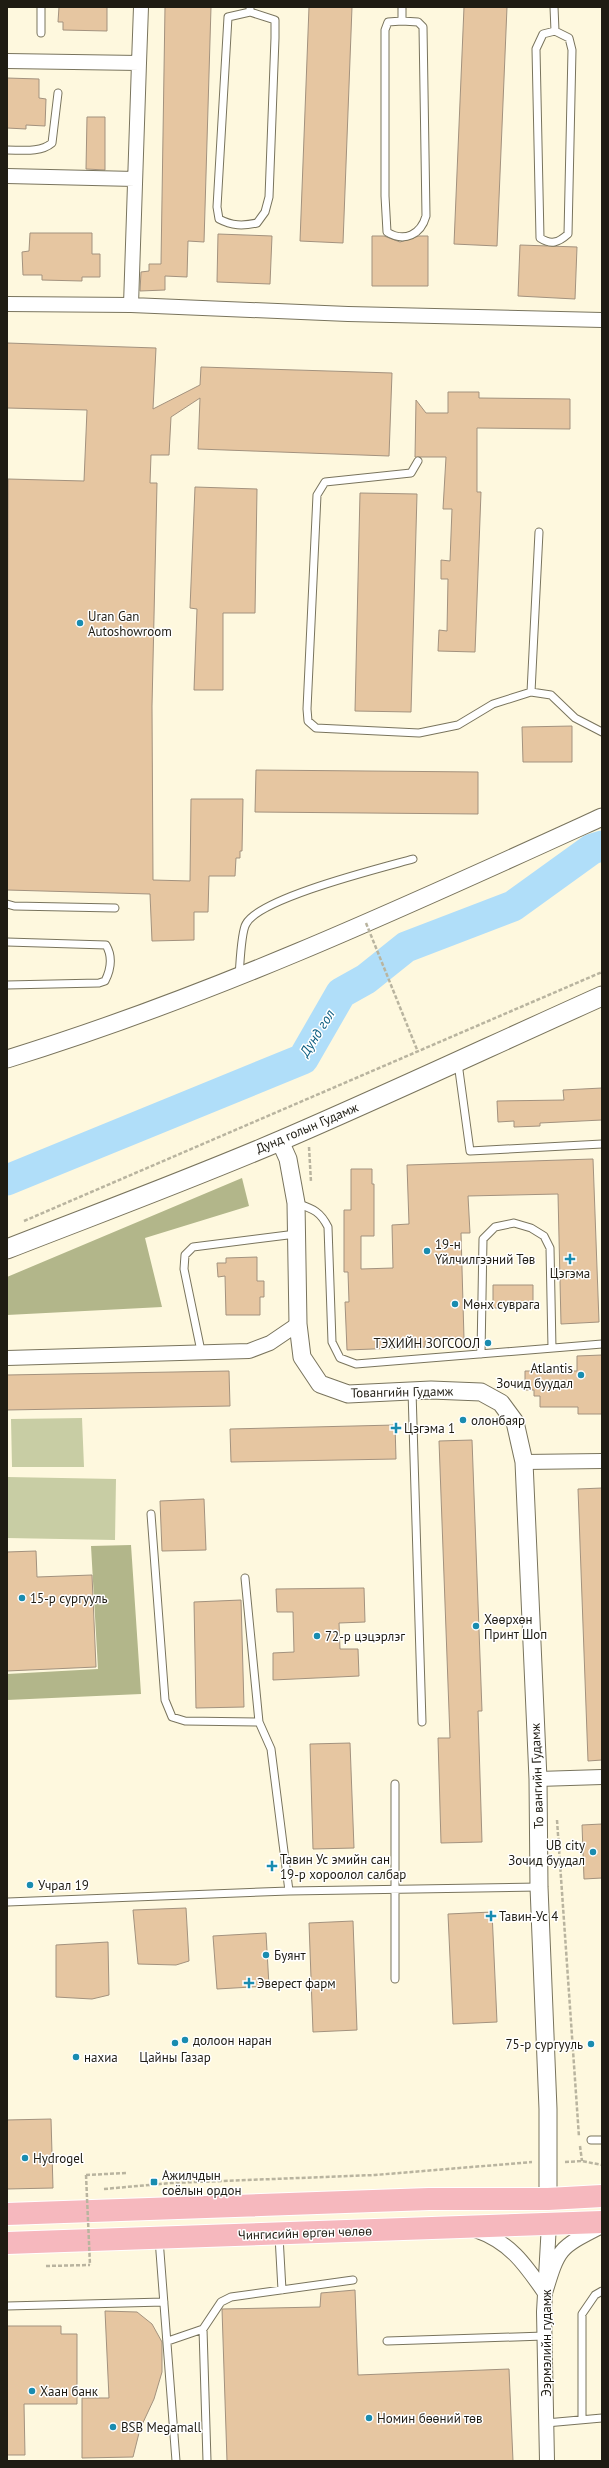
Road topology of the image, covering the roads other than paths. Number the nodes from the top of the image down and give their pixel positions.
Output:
1 (41, 7) edge
2 (141, 7) edge
3 (402, 7) edge
4 (554, 7) edge
5 (250, 9) edge
6 (402, 21) junction
7 (555, 31) junction
8 (41, 34) dead end
9 (7, 61) edge
10 (139, 63) junction
11 (58, 93) dead end
12 (7, 150) edge
13 (7, 176) edge
14 (135, 179) junction
15 (7, 304) edge
16 (131, 305) junction
17 (602, 320) edge
18 (418, 462) dead end
19 (539, 532) dead end
20 (532, 692) junction
21 (602, 732) edge
22 (602, 817) edge
23 (413, 859) dead end
24 (7, 904) edge
25 (115, 908) dead end
26 (7, 942) edge
27 (239, 976) junction
28 (7, 985) edge
29 (602, 996) edge
30 (7, 1059) edge
31 (458, 1060) junction
32 (280, 1141) junction
33 (602, 1144) edge
34 (296, 1203) junction
35 (296, 1234) junction
36 (7, 1249) edge
37 (298, 1324) junction
38 (602, 1344) edge
39 (552, 1348) junction
40 (201, 1351) junction
41 (481, 1354) junction
42 (7, 1358) edge
43 (412, 1391) junction
44 (602, 1461) edge
45 (524, 1462) junction
46 (151, 1514) dead end
47 (245, 1578) dead end
48 (259, 1722) junction
49 (422, 1722) dead end
50 (602, 1777) edge
51 (538, 1779) junction
52 (395, 1784) dead end
53 (539, 1887) junction
54 (289, 1891) junction
55 (394, 1891) junction
56 (8, 1902) edge
57 (395, 1979) dead end
58 (591, 2140) dead end
59 (602, 2140) edge
60 (602, 2196) edge
61 (548, 2199) junction
62 (7, 2214) edge
63 (602, 2222) edge
64 (548, 2224) junction
65 (465, 2226) junction
66 (602, 2226) edge
67 (279, 2234) junction
68 (159, 2239) junction
69 (7, 2243) edge
70 (353, 2280) dead end
71 (282, 2290) junction
72 (602, 2292) edge
73 (545, 2294) junction
74 (164, 2302) junction
75 (7, 2306) edge
76 (203, 2329) junction
77 (544, 2336) junction
78 (168, 2341) junction
79 (387, 2341) dead end
80 (602, 2418) edge
81 (582, 2420) junction
82 (546, 2423) junction
83 (176, 2461) edge
84 (207, 2461) edge
85 (547, 2461) edge

1 - 8 lane
2 - 10 street
3 - 6 lane
4 - 7 lane
5 - 5 lane
6 - 6 lane
7 - 7 lane
9 - 10 street
10 - 14 street
11 - 12 lane
13 - 14 street
14 - 16 street
15 - 16 street
16 - 17 street
18 - 20 lane
19 - 20 lane
20 - 21 lane
22 - 27 street
23 - 27 lane
24 - 25 lane
26 - 28 lane
27 - 30 street
29 - 31 main road, Дунд голын Гудамж
31 - 32 main road, Дунд голын Гудамж
31 - 33 lane
32 - 34 street, Товангийн Гудамж
32 - 36 main road, Дунд голын Гудамж
34 - 35 street, Товангийн Гудамж
34 - 41 lane
35 - 37 street, Товангийн Гудамж
35 - 40 lane
37 - 40 street
37 - 43 street, Товангийн Гудамж
38 - 39 lane
39 - 41 lane
39 - 41 lane
40 - 42 street
43 - 45 street, Товангийн Гудамж
43 - 49 lane
44 - 45 street
45 - 51 street, То вангийн Гудамж
46 - 48 lane
47 - 48 lane
48 - 54 lane
50 - 51 street
51 - 53 street, То вангийн Гудамж
52 - 55 lane
53 - 55 lane
53 - 61 street, То вангийн Гудамж
54 - 55 lane
54 - 56 lane
55 - 57 lane
58 - 59 lane
60 - 61 highway
61 - 62 highway
61 - 64 highway
63 - 64 highway, Чингисийн өргөн чөлөө
64 - 65 highway, Чингисийн өргөн чөлөө
64 - 73 street, Ээрмэлийн гудамж
65 - 67 highway, Чингисийн өргөн чөлөө
65 - 73 street
66 - 73 street
67 - 68 highway, Чингисийн өргөн чөлөө
67 - 71 lane
68 - 69 highway, Чингисийн өргөн чөлөө
68 - 74 lane
70 - 71 lane
71 - 76 lane
72 - 81 lane
73 - 77 street, Ээрмэлийн гудамж
74 - 75 lane
74 - 78 lane
76 - 78 lane
76 - 84 lane
77 - 79 lane
77 - 82 street, Ээрмэлийн гудамж
78 - 83 lane
80 - 81 lane
81 - 82 lane
82 - 85 street, Ээрмэлийн гудамж

